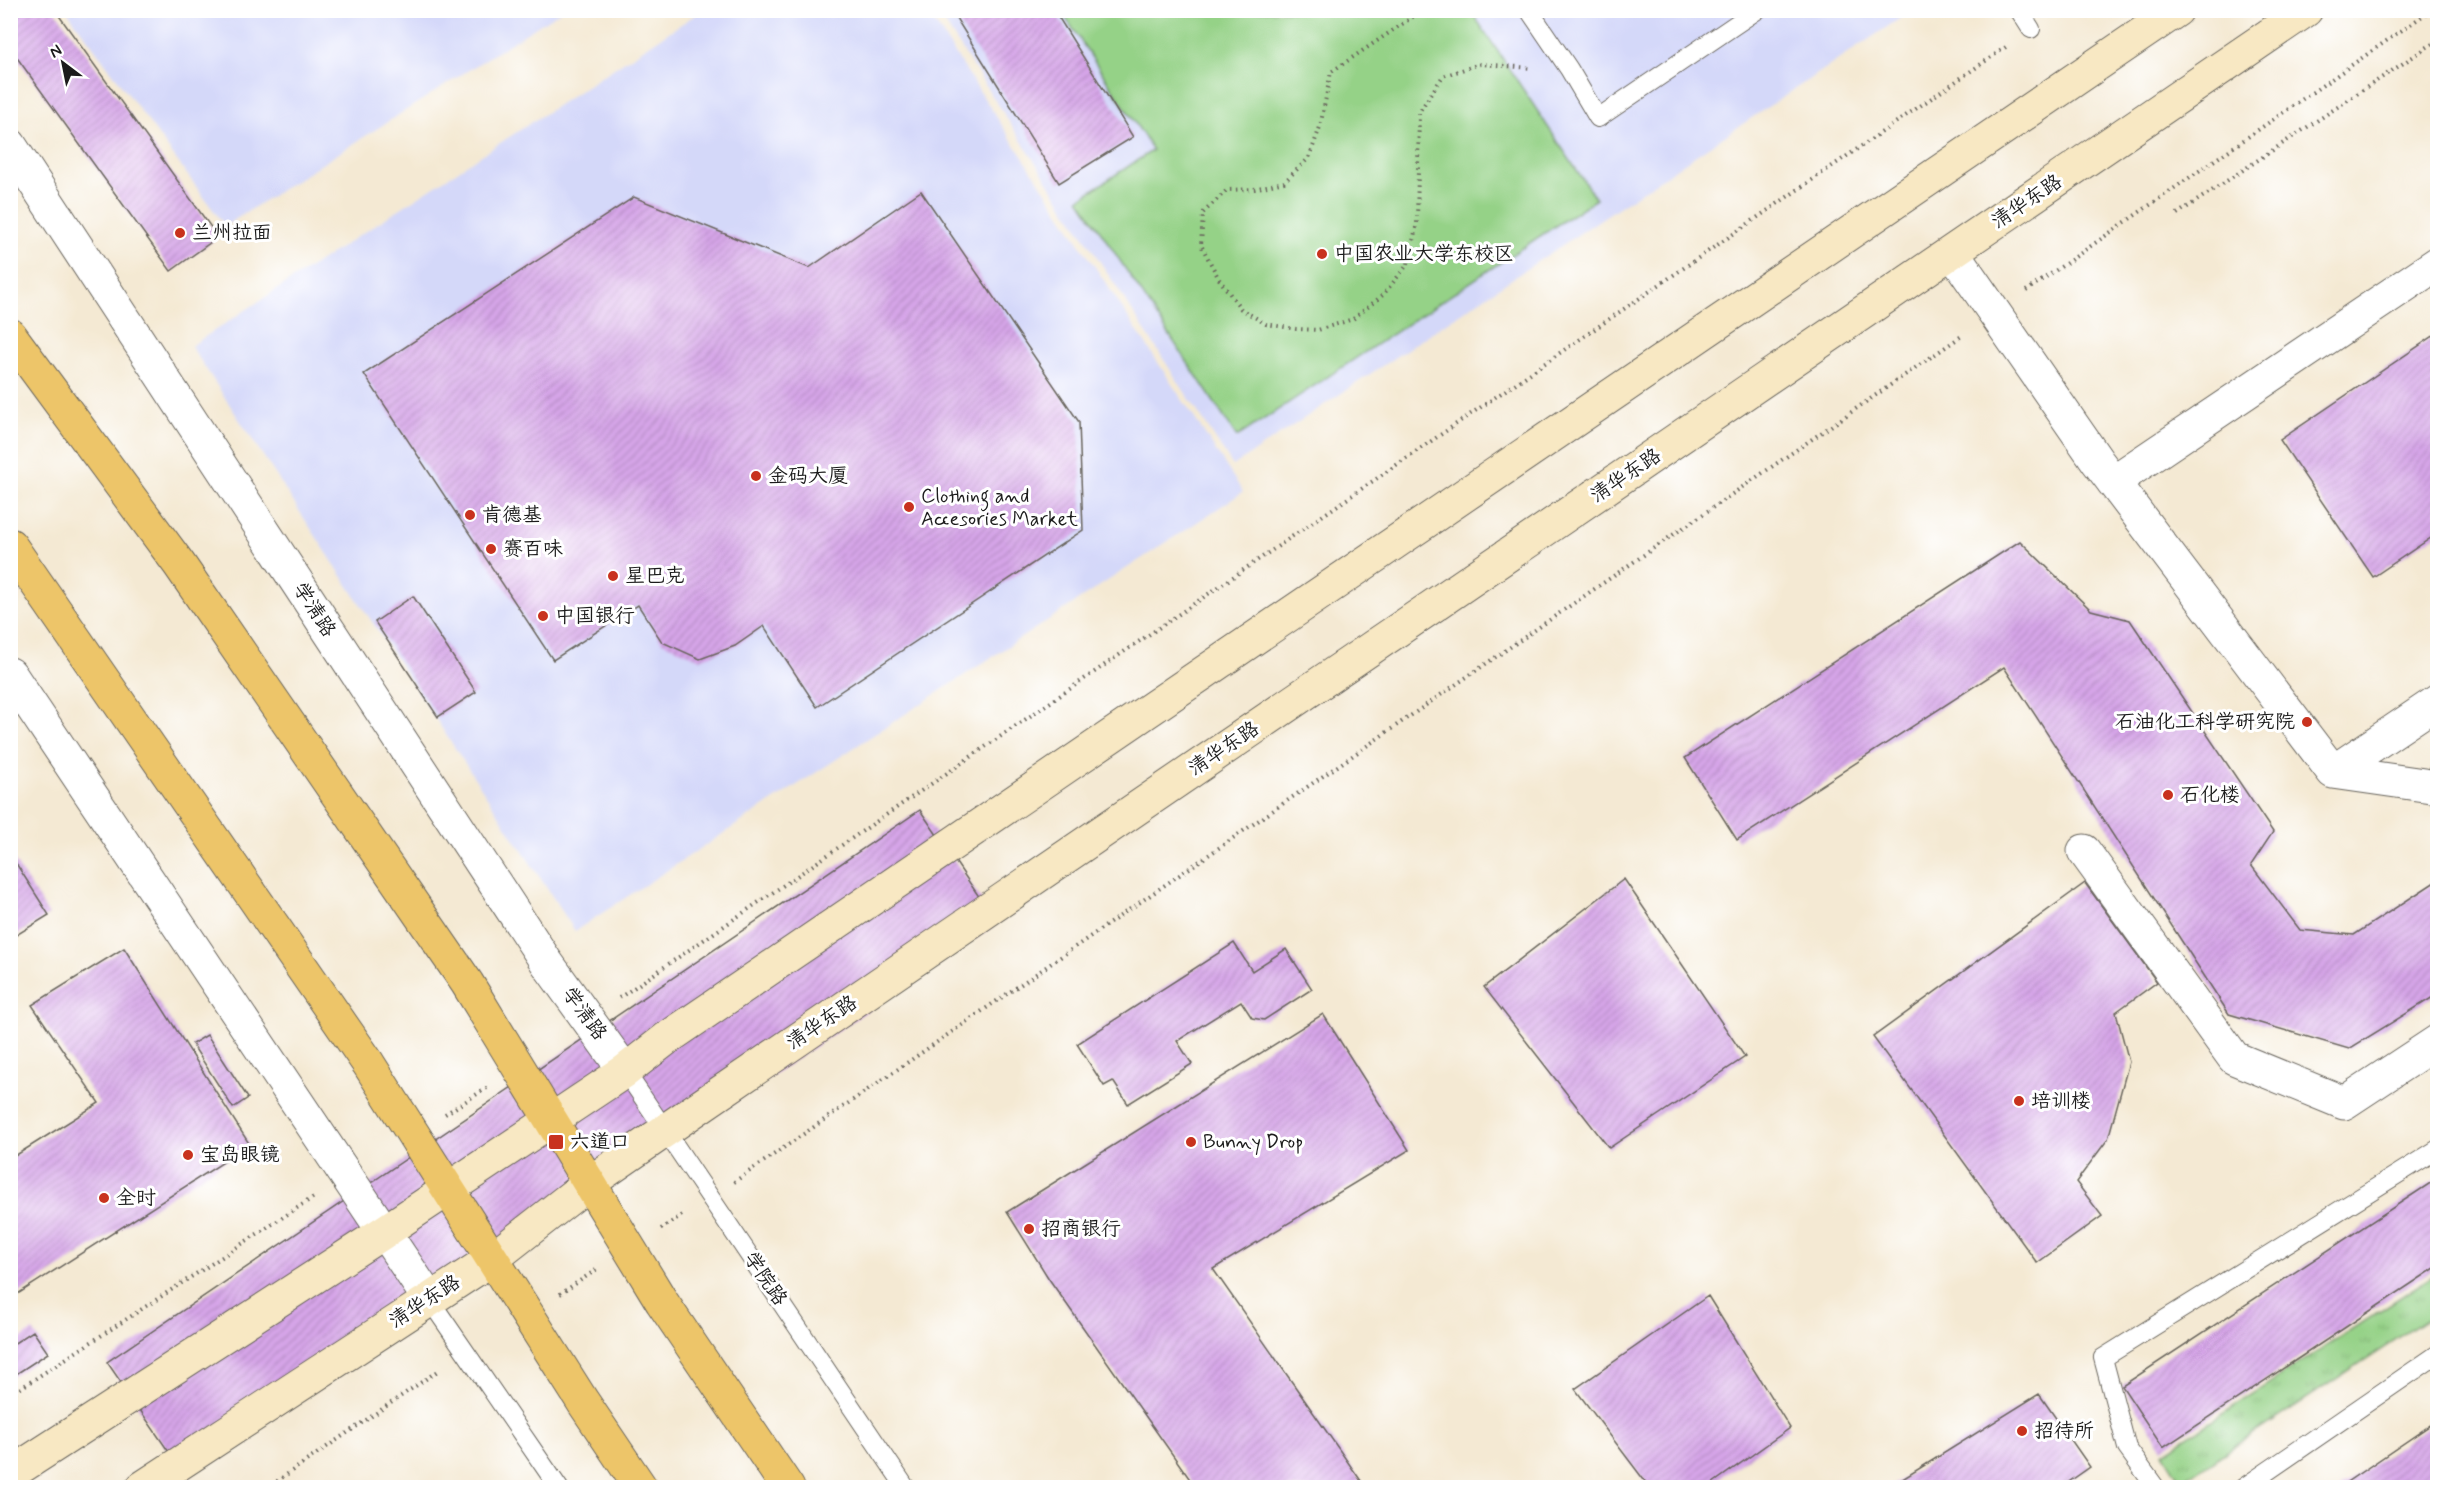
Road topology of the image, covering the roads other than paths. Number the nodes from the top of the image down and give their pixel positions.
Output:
1 (1529, 10) edge
2 (1757, 10) edge
3 (2019, 10) edge
4 (2177, 10) edge
5 (2306, 10) edge
6 (2031, 29) road end
7 (10, 145) edge
8 (1953, 253) junction
9 (2438, 263) edge
10 (10, 335) edge
11 (2112, 482) junction
12 (10, 545) edge
13 (10, 674) edge
14 (2438, 701) edge
15 (2333, 772) junction
16 (2438, 787) edge
17 (2084, 851) dead end
18 (2438, 1041) edge
19 (625, 1071) junction
20 (551, 1119) junction
21 (666, 1130) junction
22 (2438, 1149) edge
23 (589, 1183) junction
24 (447, 1188) junction
25 (384, 1232) junction
26 (492, 1259) junction
27 (429, 1299) junction
28 (2438, 1354) edge
29 (10, 1474) edge
30 (142, 1488) edge
31 (558, 1488) edge
32 (641, 1488) edge
33 (788, 1488) edge
34 (906, 1488) edge
35 (2156, 1488) edge
36 (2243, 1488) edge

1 - 2 lane
3 - 6 lane
4 - 19 main road
5 - 8 main road, 清华东路
7 - 19 street, 学清路
8 - 11 street
8 - 21 main road, 清华东路
9 - 11 street
10 - 20 main road
11 - 15 street
12 - 24 main road
13 - 25 street
14 - 15 street
15 - 16 street
17 - 18 street
19 - 20 main road
19 - 21 lane, 学院路
20 - 23 main road
20 - 24 main road
21 - 23 main road, 清华东路
21 - 34 lane, 学院路
22 - 35 lane
23 - 26 main road, 清华东路
23 - 33 main road
24 - 25 main road
24 - 26 main road
25 - 27 street
25 - 29 main road
26 - 27 main road, 清华东路
26 - 32 main road
27 - 30 main road, 清华东路
27 - 31 lane
28 - 36 lane

